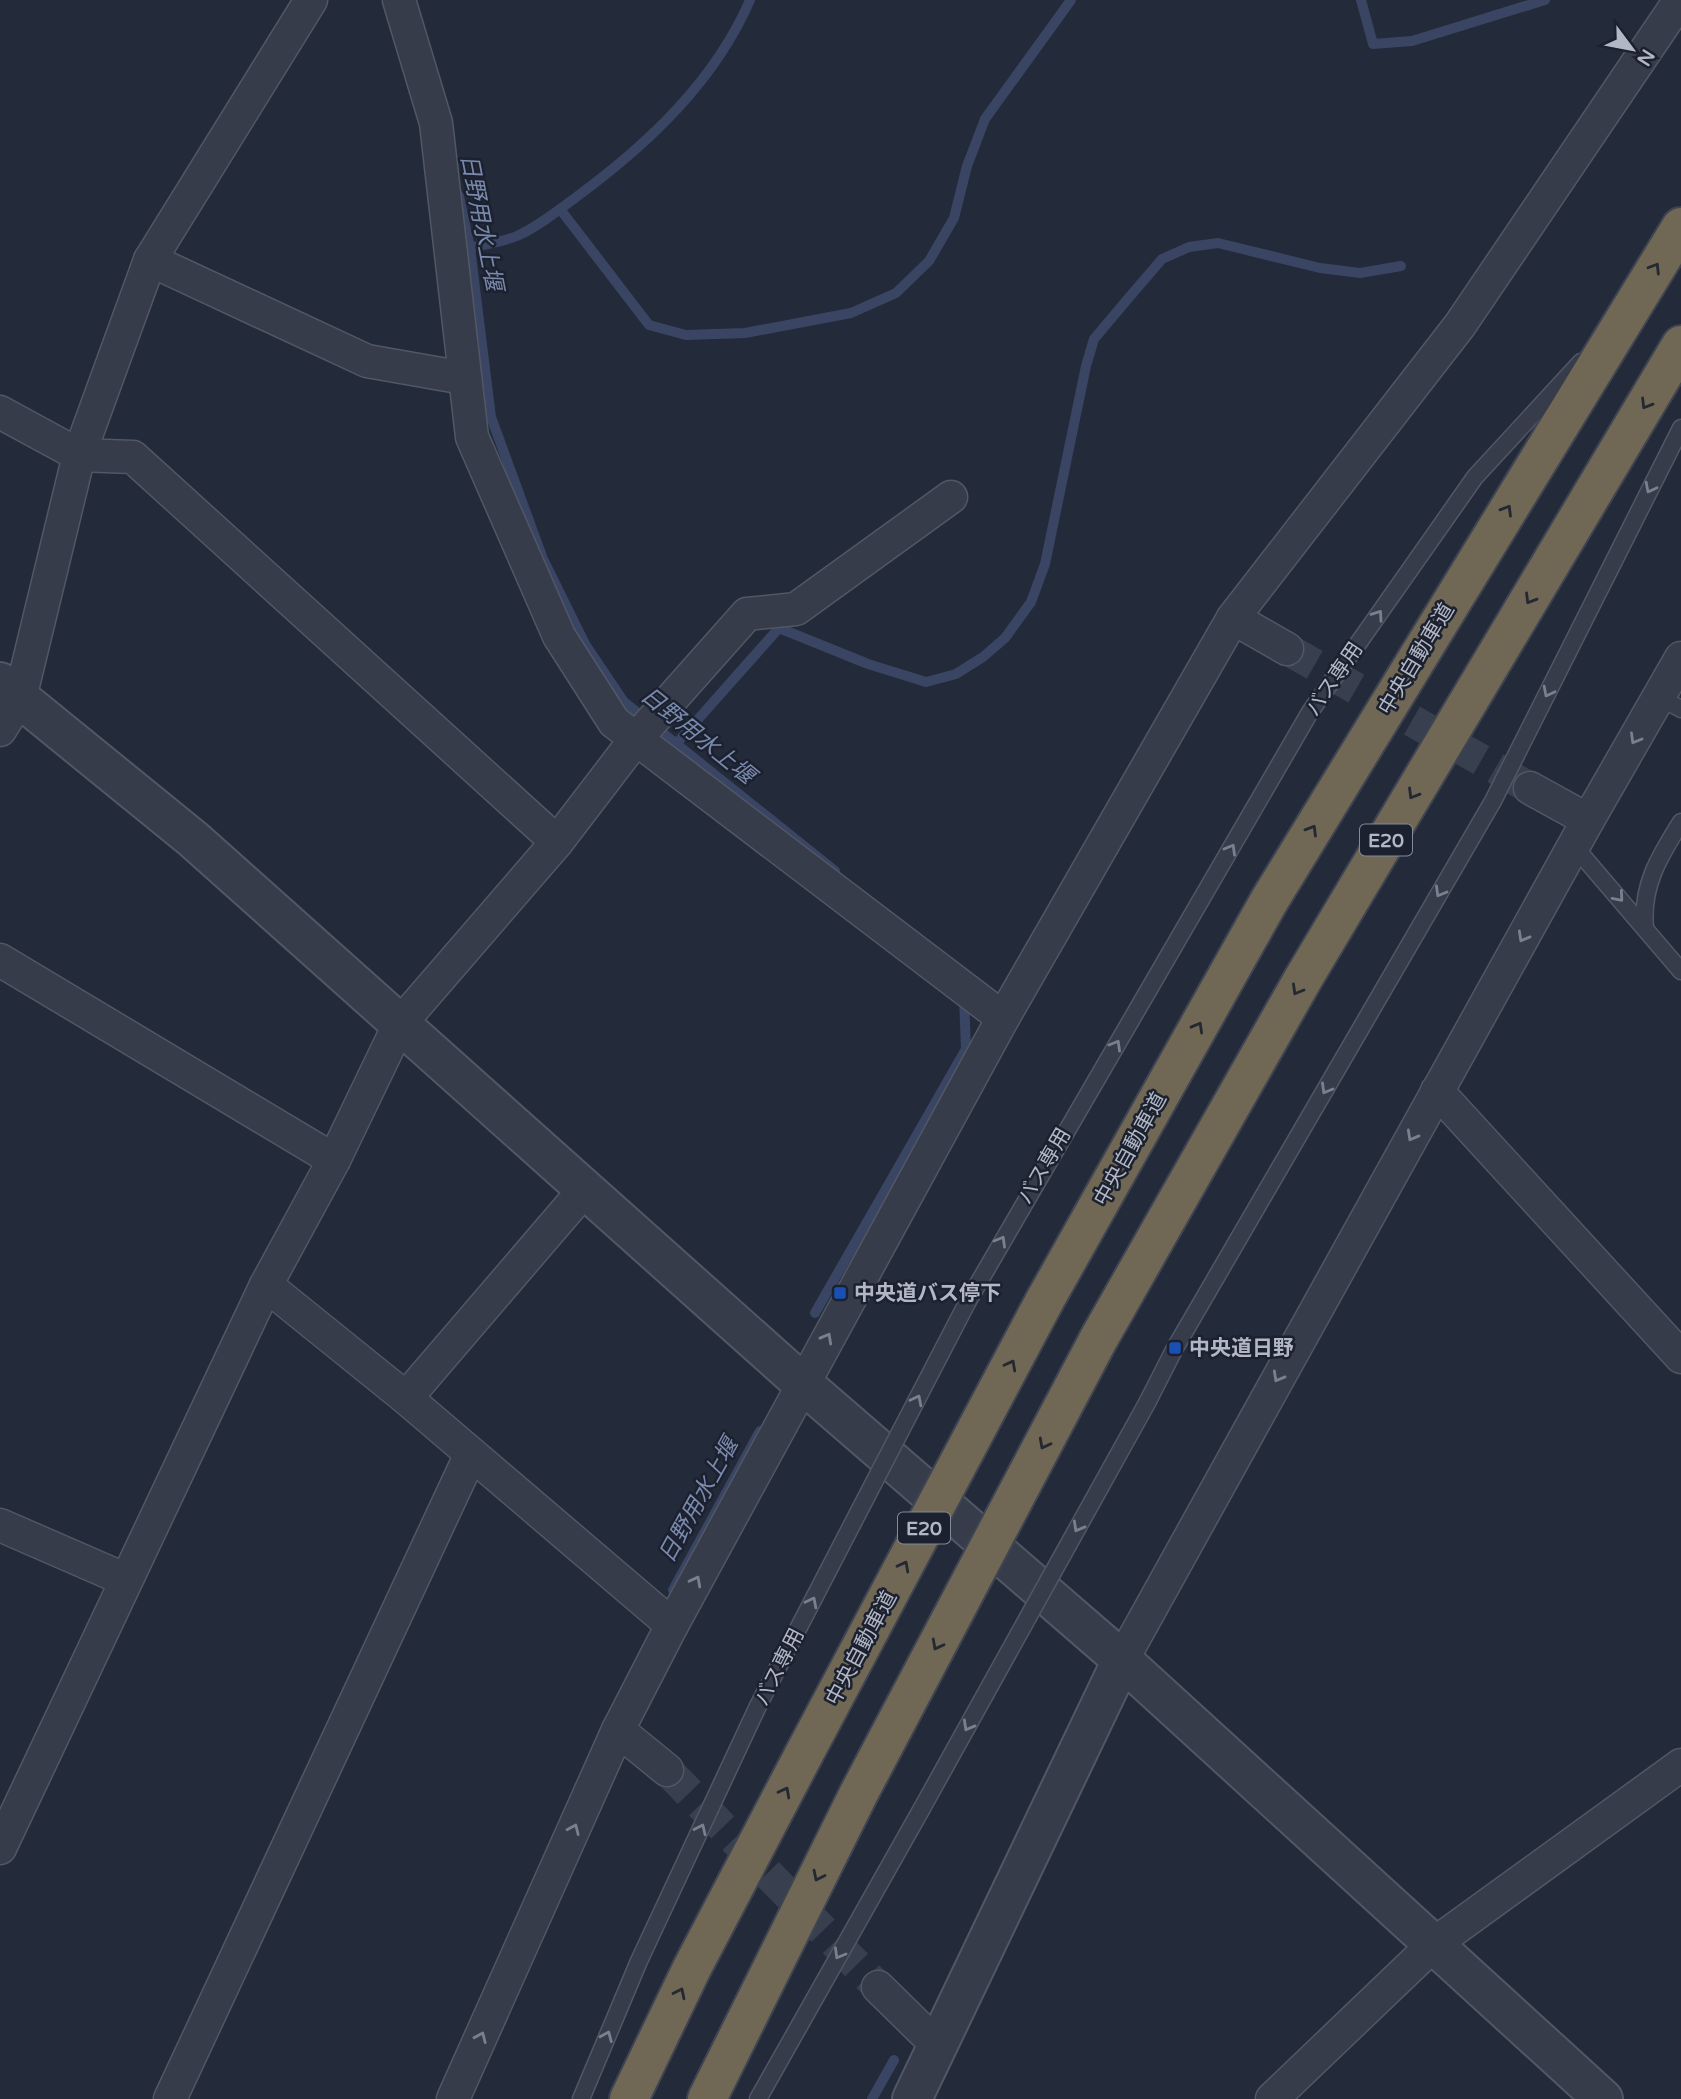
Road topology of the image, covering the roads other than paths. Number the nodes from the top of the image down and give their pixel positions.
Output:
1 (311, 0) edge
2 (399, 0) edge
3 (1680, 0) edge
4 (1681, 227) edge
5 (150, 260) junction
6 (1630, 309) junction
7 (1681, 345) edge
8 (464, 378) junction
9 (0, 412) edge
10 (1681, 428) edge
11 (79, 455) junction
12 (951, 497) dead end
13 (1233, 618) junction
14 (1287, 649) tunnel mouth
15 (1681, 659) edge
16 (10, 690) edge
17 (1670, 703) edge
18 (646, 728) junction
19 (0, 730) edge
20 (1530, 788) tunnel mouth
21 (1681, 822) edge
22 (1581, 833) junction
23 (557, 842) junction
24 (1646, 928) junction
25 (0, 960) edge
26 (1681, 971) edge
27 (1003, 1018) junction
28 (399, 1025) junction
29 (1437, 1091) junction
30 (334, 1160) junction
31 (586, 1188) junction
32 (266, 1285) junction
33 (1681, 1357) edge
34 (802, 1383) junction
35 (406, 1398) junction
36 (471, 1454) junction
37 (0, 1525) edge
38 (124, 1579) junction
39 (672, 1625) junction
40 (1122, 1660) junction
41 (618, 1730) junction
42 (1681, 1765) edge
43 (667, 1770) tunnel mouth
44 (0, 1848) edge
45 (1434, 1944) junction
46 (878, 1987) tunnel mouth
47 (937, 2045) junction
48 (170, 2099) edge
49 (453, 2099) edge
50 (581, 2099) edge
51 (629, 2099) edge
52 (707, 2099) edge
53 (758, 2099) edge
54 (912, 2099) edge
55 (1272, 2099) edge
56 (1603, 2099) edge

1 - 5 street
2 - 8 street
3 - 13 street
6 -> 4 highway, 中央自動車道 / E20
5 - 8 street
5 - 11 street
50 -> 6 lane, バス専用, bridge
51 -> 6 highway, 中央自動車道 / E20, bridge
7 -> 52 highway, E20, bridge
8 - 18 street
9 - 11 street
10 -> 53 lane, bridge
11 - 16 street
11 - 23 street
12 - 18 street
13 - 14 street
13 - 27 street
15 - 17 street
16 - 19 street
16 - 28 street
17 -> 22 street
18 - 23 street
18 - 27 street
20 - 22 street
21 - 24 lane
22 -> 24 lane
22 -> 29 street
23 - 28 street
24 - 26 lane
25 - 30 street
34 -> 27 street
28 - 30 street
28 - 31 street
29 - 33 street
29 -> 40 street
30 - 32 street
31 - 34 street
31 - 35 street
32 - 35 street
32 - 38 street
39 -> 34 street
34 - 40 street
35 - 36 street
36 - 39 street
36 - 48 street
37 - 38 street
38 - 44 street
39 - 41 street
40 - 45 street
40 - 47 street
41 - 43 street
49 -> 41 street
42 - 45 street
45 - 55 street
45 - 56 street
46 - 47 street
47 - 54 street

